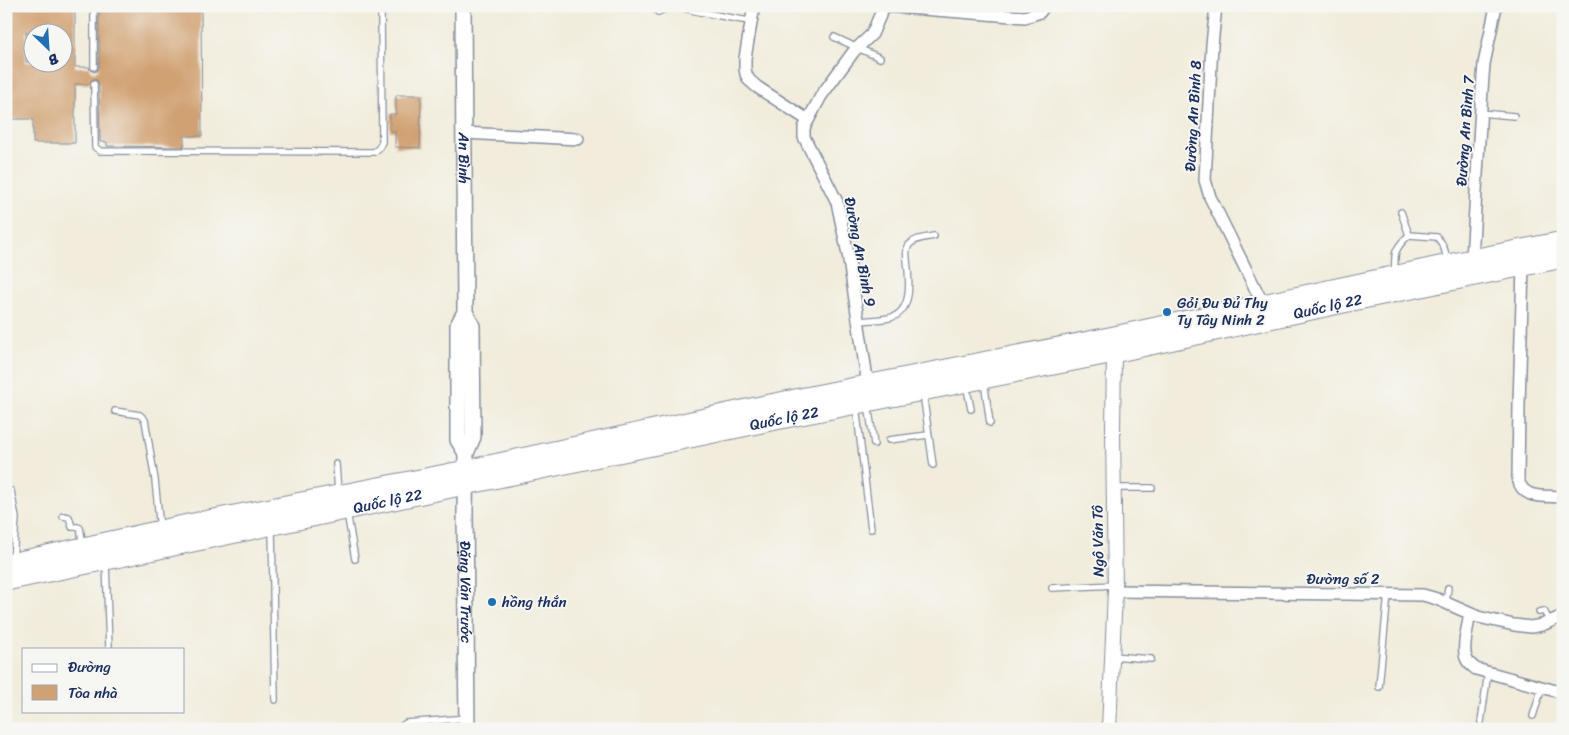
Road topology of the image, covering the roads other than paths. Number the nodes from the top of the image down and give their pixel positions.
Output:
1 (94, 6) edge
2 (381, 6) edge
3 (464, 6) edge
4 (673, 6) edge
5 (754, 6) edge
6 (884, 6) edge
7 (1044, 6) edge
8 (1216, 6) edge
9 (1496, 6) edge
10 (658, 12) dead end
11 (751, 21) junction
12 (834, 37) dead end
13 (858, 48) junction
14 (880, 58) dead end
15 (94, 67) dead end
16 (94, 84) dead end
17 (1480, 113) junction
18 (1514, 116) dead end
19 (808, 120) junction
20 (464, 133) junction
21 (578, 139) dead end
22 (1401, 212) dead end
23 (1409, 234) junction
24 (934, 236) dead end
25 (1563, 241) edge
26 (1563, 258) edge
27 (1472, 259) junction
28 (1522, 259) junction
29 (1447, 265) junction
30 (1396, 276) junction
31 (1263, 304) junction
32 (858, 321) junction
33 (1114, 352) junction
34 (975, 381) junction
35 (922, 391) junction
36 (864, 397) junction
37 (971, 409) dead end
38 (115, 411) dead end
39 (990, 423) dead end
40 (928, 435) junction
41 (889, 440) dead end
42 (874, 444) dead end
43 (336, 464) dead end
44 (933, 465) dead end
45 (466, 469) junction
46 (1114, 488) junction
47 (1152, 488) dead end
48 (11, 491) dead end
49 (1563, 497) edge
50 (342, 502) junction
51 (63, 516) dead end
52 (272, 526) junction
53 (871, 529) dead end
54 (160, 531) junction
55 (83, 548) junction
56 (355, 559) dead end
57 (106, 560) junction
58 (10, 563) edge
59 (6, 581) edge
60 (1052, 588) dead end
61 (1115, 588) junction
62 (1448, 588) dead end
63 (1388, 594) junction
64 (1446, 603) junction
65 (1539, 612) dead end
66 (1470, 614) junction
67 (1563, 616) edge
68 (1550, 622) junction
69 (109, 648) edge
70 (1112, 656) junction
71 (1151, 659) dead end
72 (1488, 672) junction
73 (1379, 687) dead end
74 (1542, 687) junction
75 (1563, 693) edge
76 (275, 700) dead end
77 (1533, 716) dead end
78 (1481, 722) dead end
79 (467, 723) edge
80 (402, 729) edge
81 (1109, 729) edge

1 - 15 lane
2 - 16 lane
3 - 20 main road, An Bình
4 - 10 lane
4 - 11 lane
5 - 11 street
6 - 7 street
6 - 13 street, Đường An Bình 9
8 - 31 street, Đường An Bình 8
9 - 17 street, Đường An Bình 7
11 - 19 street
12 - 13 lane
13 - 14 lane
13 - 19 street, Đường An Bình 9
17 - 18 lane
17 - 27 street, Đường An Bình 7
19 - 32 street, Đường An Bình 9
20 - 21 street
20 - 45 main road, An Bình
22 - 23 lane
23 - 29 lane
23 - 30 lane
24 - 32 lane
25 - 28 highway, Quốc lộ 22
26 - 28 highway, Quốc lộ 22
27 - 28 highway, Quốc lộ 22
27 - 29 highway, Quốc lộ 22
28 - 33 highway, Quốc lộ 22
28 - 49 street
29 - 30 highway, Quốc lộ 22
30 - 31 highway, Quốc lộ 22
31 - 36 highway, Quốc lộ 22
32 - 36 street, Đường An Bình 9
33 - 34 highway, Quốc lộ 22
33 - 46 street, Ngô Văn Tô
34 - 35 highway, Quốc lộ 22
34 - 37 lane
34 - 39 lane
35 - 36 highway, Quốc lộ 22
35 - 40 lane
36 - 42 lane
36 - 45 highway, Quốc lộ 22
36 - 53 lane
38 - 54 lane
40 - 41 lane
40 - 44 lane
43 - 50 lane
45 - 50 highway, Quốc lộ 22
45 - 79 main road, Đặng Văn Trước
46 - 47 lane
46 - 61 street, Ngô Văn Tô
48 - 58 lane
50 - 52 highway, Quốc lộ 22
50 - 54 highway, Quốc lộ 22
50 - 56 lane
51 - 55 lane
52 - 57 highway, Quốc lộ 22
52 - 76 lane
54 - 55 highway, Quốc lộ 22
55 - 58 highway, Quốc lộ 22
57 - 59 highway, Quốc lộ 22
57 - 69 lane
60 - 61 lane
61 - 63 street, Đường số 2
61 - 70 street, Ngô Văn Tô
62 - 64 lane
63 - 64 street, Đường số 2
63 - 73 lane
64 - 66 street, Đường số 2
65 - 68 lane
66 - 68 street, Đường số 2
66 - 72 street
67 - 68 street, Đường số 2
70 - 71 lane
70 - 81 street, Ngô Văn Tô
72 - 74 street
72 - 78 lane
74 - 75 street
74 - 77 lane
79 - 80 lane

